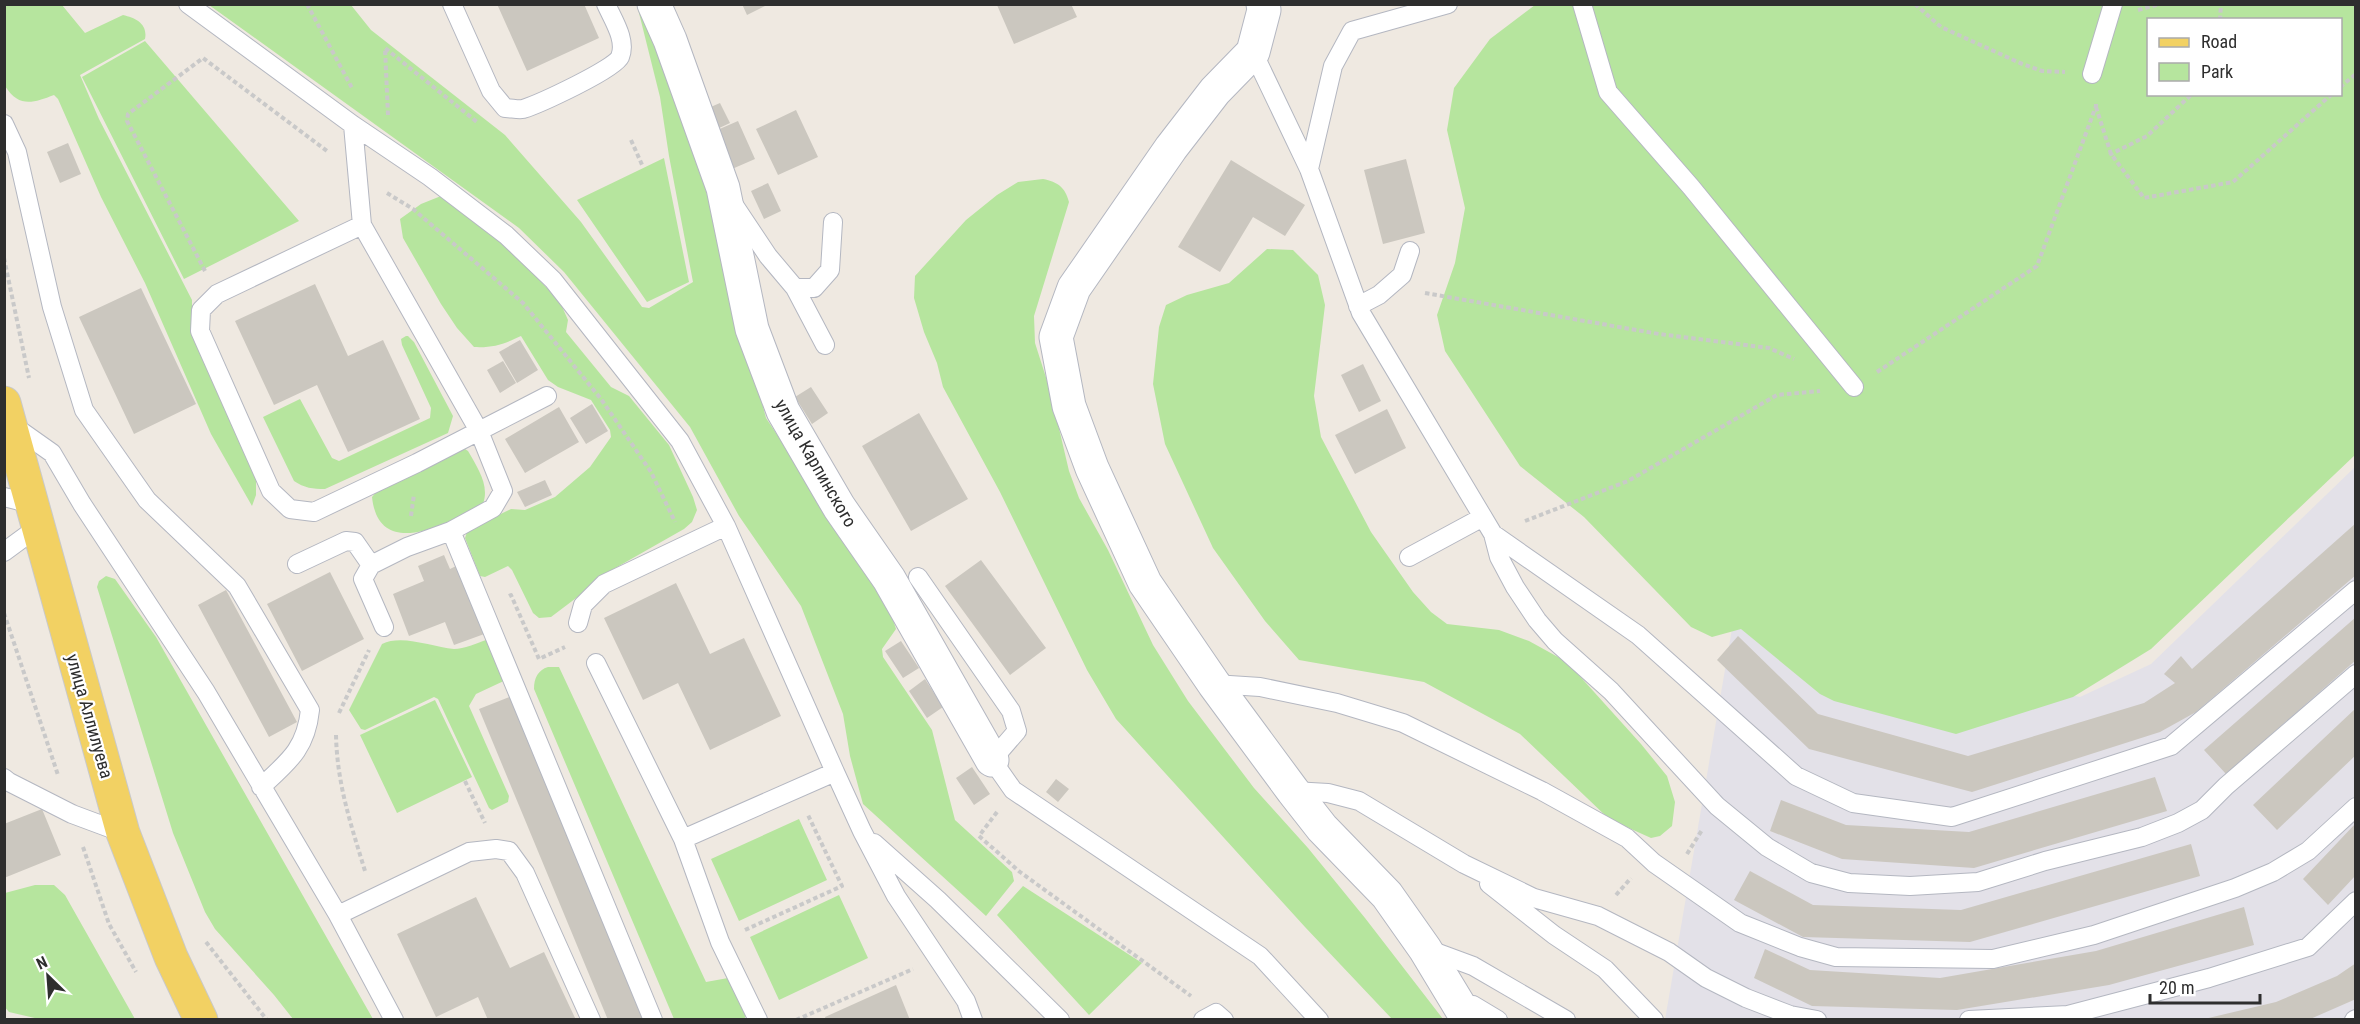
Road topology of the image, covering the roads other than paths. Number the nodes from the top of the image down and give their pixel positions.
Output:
1 (188, 4) edge
2 (452, 4) edge
3 (606, 4) edge
4 (654, 4) edge
5 (1448, 4) edge
6 (1582, 4) edge
7 (2113, 4) edge
8 (1263, 7) edge
9 (1253, 52) junction
10 (2092, 74) road end
11 (4, 124) edge
12 (353, 124) junction
13 (1309, 169) junction
14 (723, 188) junction
15 (833, 222) dead end
16 (362, 225) junction
17 (1410, 251) dead end
18 (795, 288) junction
19 (1358, 306) junction
20 (825, 345) dead end
21 (1854, 387) road end
22 (547, 396) dead end
23 (7, 413) edge
24 (478, 431) junction
25 (25, 509) edge
26 (1483, 517) junction
27 (726, 526) junction
28 (451, 531) junction
29 (1493, 534) junction
30 (4, 552) edge
31 (1409, 557) dead end
32 (297, 564) dead end
33 (371, 565) junction
34 (918, 577) dead end
35 (2355, 590) edge
36 (578, 623) dead end
37 (384, 627) dead end
38 (596, 663) dead end
39 (2355, 674) edge
40 (1214, 684) junction
41 (992, 760) junction
42 (836, 772) junction
43 (4, 778) edge
44 (261, 787) junction
45 (1293, 791) junction
46 (2355, 807) edge
47 (862, 831) junction
48 (123, 833) junction
49 (683, 839) junction
50 (1464, 864) junction
51 (2355, 901) edge
52 (338, 915) junction
53 (1425, 949) junction
54 (1464, 1012) edge
55 (201, 1020) edge
56 (394, 1020) edge
57 (591, 1020) edge
58 (653, 1020) edge
59 (758, 1020) edge
60 (973, 1020) edge
61 (1060, 1020) edge
62 (1318, 1020) edge
63 (1498, 1020) edge
64 (1566, 1020) edge
65 (1654, 1020) edge
66 (1817, 1020) edge
67 (1969, 1020) edge

1 - 12 lane
2 - 3 lane
4 - 14 street, улица Карпинского
5 - 13 lane
6 - 21 lane
7 - 10 lane
8 - 9 street
9 - 13 lane
9 - 40 street
11 - 44 lane
12 - 16 lane
12 - 27 lane
13 - 19 lane
14 - 18 lane
14 - 41 street, улица Карпинского
15 - 18 lane
16 - 24 lane
16 - 24 lane
17 - 19 lane
18 - 20 lane
19 - 26 lane
22 - 24 lane
23 - 25 main road, улица Аллилуева
23 - 44 lane
24 - 28 lane
25 - 30 lane
25 - 48 main road, улица Аллилуева
26 - 29 lane
26 - 31 lane
27 - 36 lane
27 - 42 lane
28 - 33 lane
28 - 58 lane
29 - 35 lane
29 - 39 lane
32 - 33 lane
33 - 37 lane
34 - 41 lane
38 - 49 lane
40 - 45 street
40 - 46 lane
41 - 62 lane
42 - 47 lane
42 - 49 lane
43 - 48 lane
44 - 52 lane
45 - 50 lane
45 - 53 street
47 - 60 lane
47 - 61 lane
48 - 55 main road, улица Аллилуева
49 - 59 lane
50 - 65 lane
50 - 66 lane
51 - 67 lane
52 - 56 lane
52 - 57 lane
53 - 54 street
53 - 64 lane
54 - 63 lane

